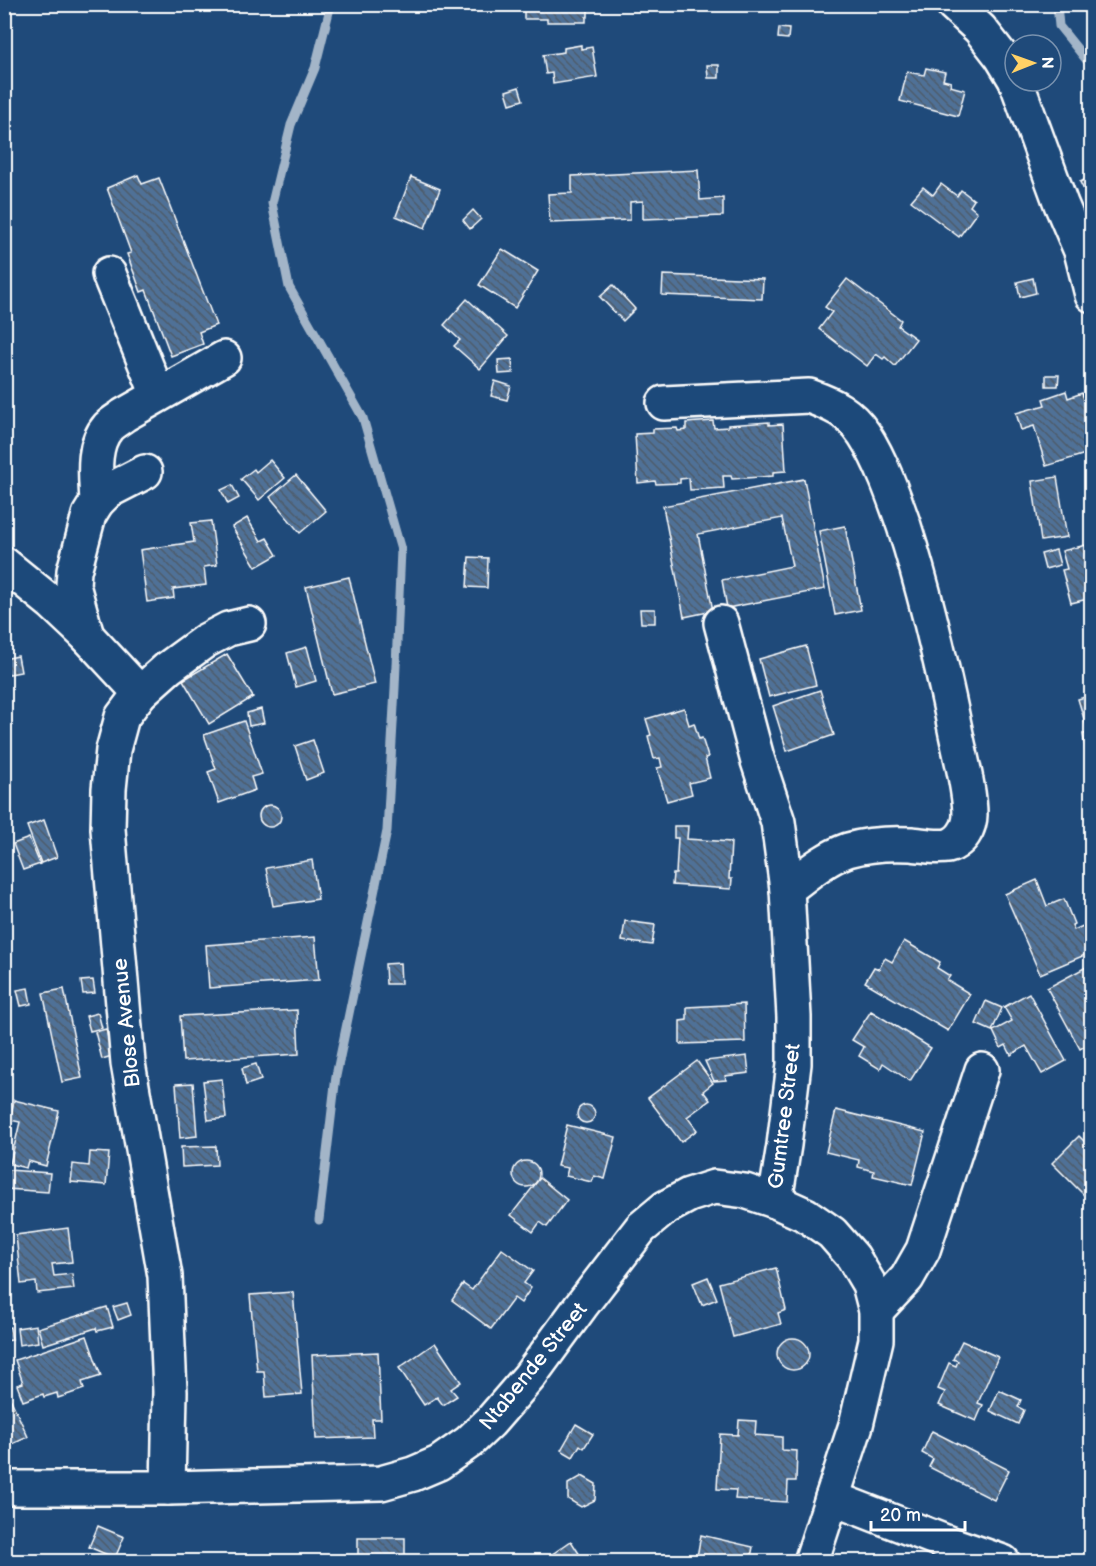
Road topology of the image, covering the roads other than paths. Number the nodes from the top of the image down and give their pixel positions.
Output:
1 (953, 4) edge
2 (1003, 59) edge
3 (1021, 93) edge
4 (109, 274) dead end
5 (1092, 295) edge
6 (224, 358) dead end
7 (158, 395) junction
8 (664, 403) dead end
9 (145, 472) dead end
10 (96, 502) junction
11 (4, 564) edge
12 (721, 623) dead end
13 (249, 624) dead end
14 (87, 636) junction
15 (140, 693) junction
16 (787, 889) junction
17 (982, 1070) dead end
18 (775, 1201) junction
19 (876, 1311) junction
20 (4, 1488) edge
21 (168, 1488) junction
22 (832, 1498) junction
23 (811, 1562) edge
24 (1003, 1562) edge

1 - 2 street
3 - 5 street
4 - 7 street
6 - 7 street
7 - 10 street
8 - 16 street
9 - 10 street
10 - 14 street
11 - 14 street
12 - 16 street, Gumtree Street
13 - 15 street, Blose Avenue
14 - 15 street
15 - 21 street, Blose Avenue
16 - 18 street, Gumtree Street
17 - 19 street
18 - 19 street, Gumtree Street
18 - 21 street, Ntabende Street
19 - 22 street, Gumtree Street
20 - 21 street, Ntabende Street
22 - 23 street, Gumtree Street
22 - 24 street

